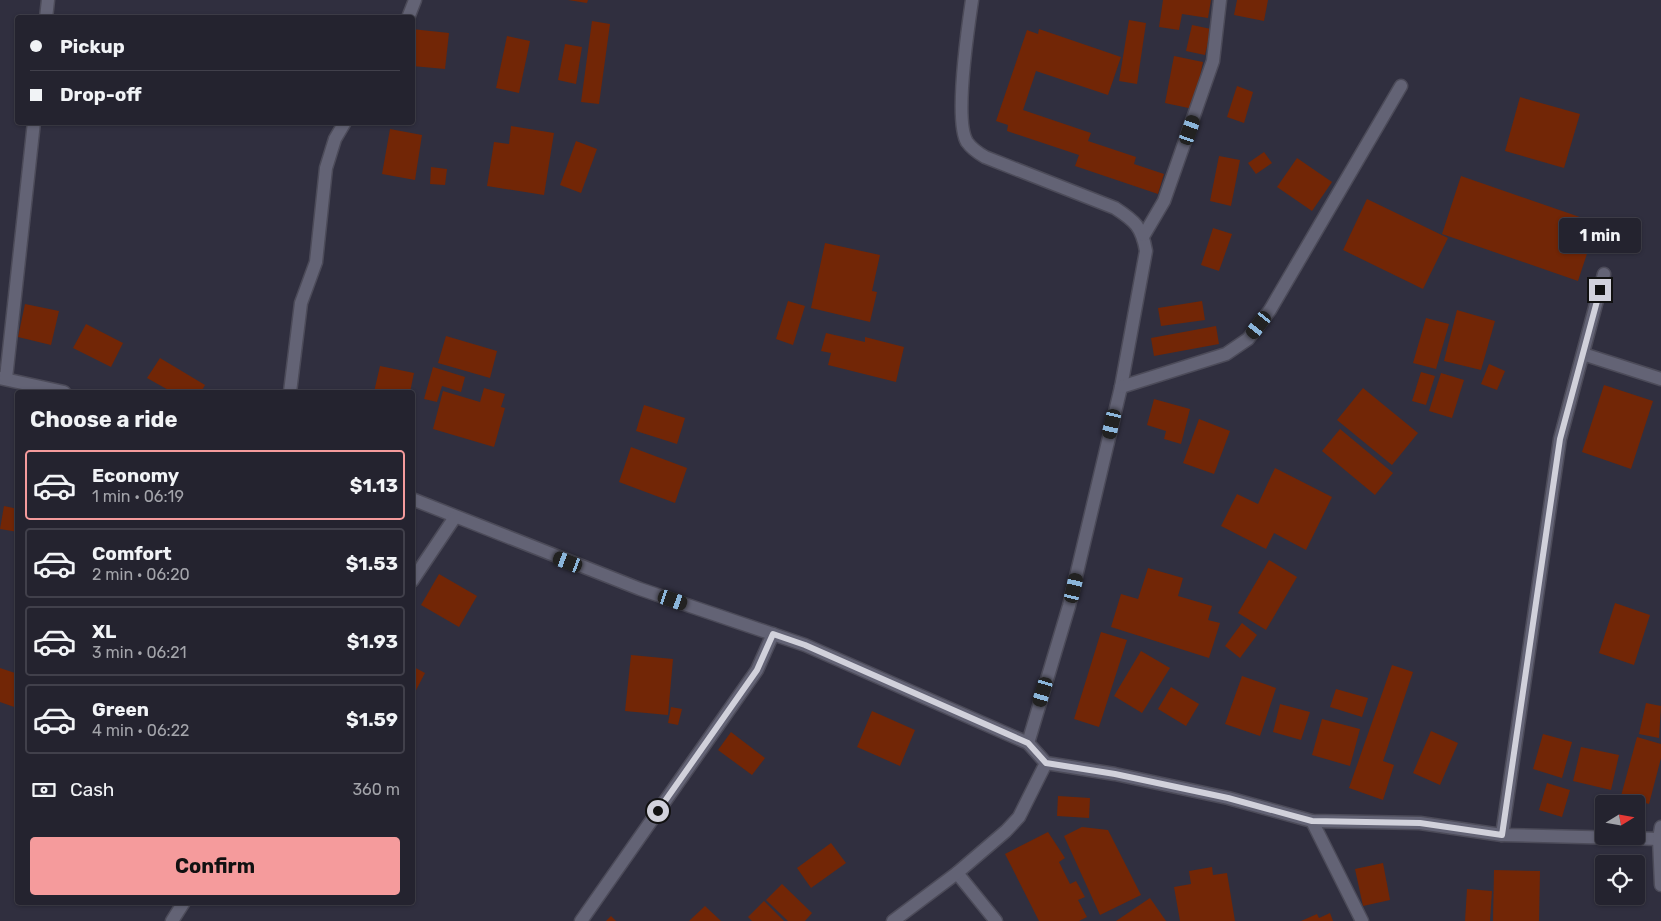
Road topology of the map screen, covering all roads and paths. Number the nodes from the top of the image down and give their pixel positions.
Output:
1 (48, 0) edge
2 (415, 0) edge
3 (972, 0) edge
4 (1220, 0) edge
5 (46, 15) edge
6 (409, 15) edge
7 (1402, 86) dead end
8 (34, 125) edge
9 (343, 125) edge
10 (1144, 234) junction
11 (1604, 274) dead end
12 (1583, 354) junction
13 (3, 378) edge
14 (1661, 379) edge
15 (1121, 387) junction
16 (55, 390) edge
17 (290, 390) edge
18 (415, 500) edge
19 (454, 518) junction
20 (415, 576) edge
21 (773, 634) junction
22 (1028, 743) junction
23 (1046, 763) junction
24 (1312, 821) junction
25 (1502, 835) junction
26 (1660, 835) edge
27 (957, 873) junction
28 (1661, 885) edge
29 (182, 905) edge
30 (581, 920) edge
31 (172, 921) edge
32 (893, 921) edge
33 (996, 921) edge
34 (1362, 921) edge

1 - 5 street
2 - 6 street
3 - 10 street
4 - 10 street
7 - 15 street
8 - 13 street
9 - 17 street
10 - 15 street
11 - 12 street
12 - 14 street
12 - 25 street
13 - 16 street
15 - 22 street
18 - 19 street
19 - 20 street
19 - 21 street
21 - 22 street
21 - 30 street
22 - 23 street
23 - 24 street
23 - 27 street
24 - 25 street
24 - 34 street
25 - 26 street
26 - 28 street
27 - 32 street
27 - 33 street
29 - 31 street

